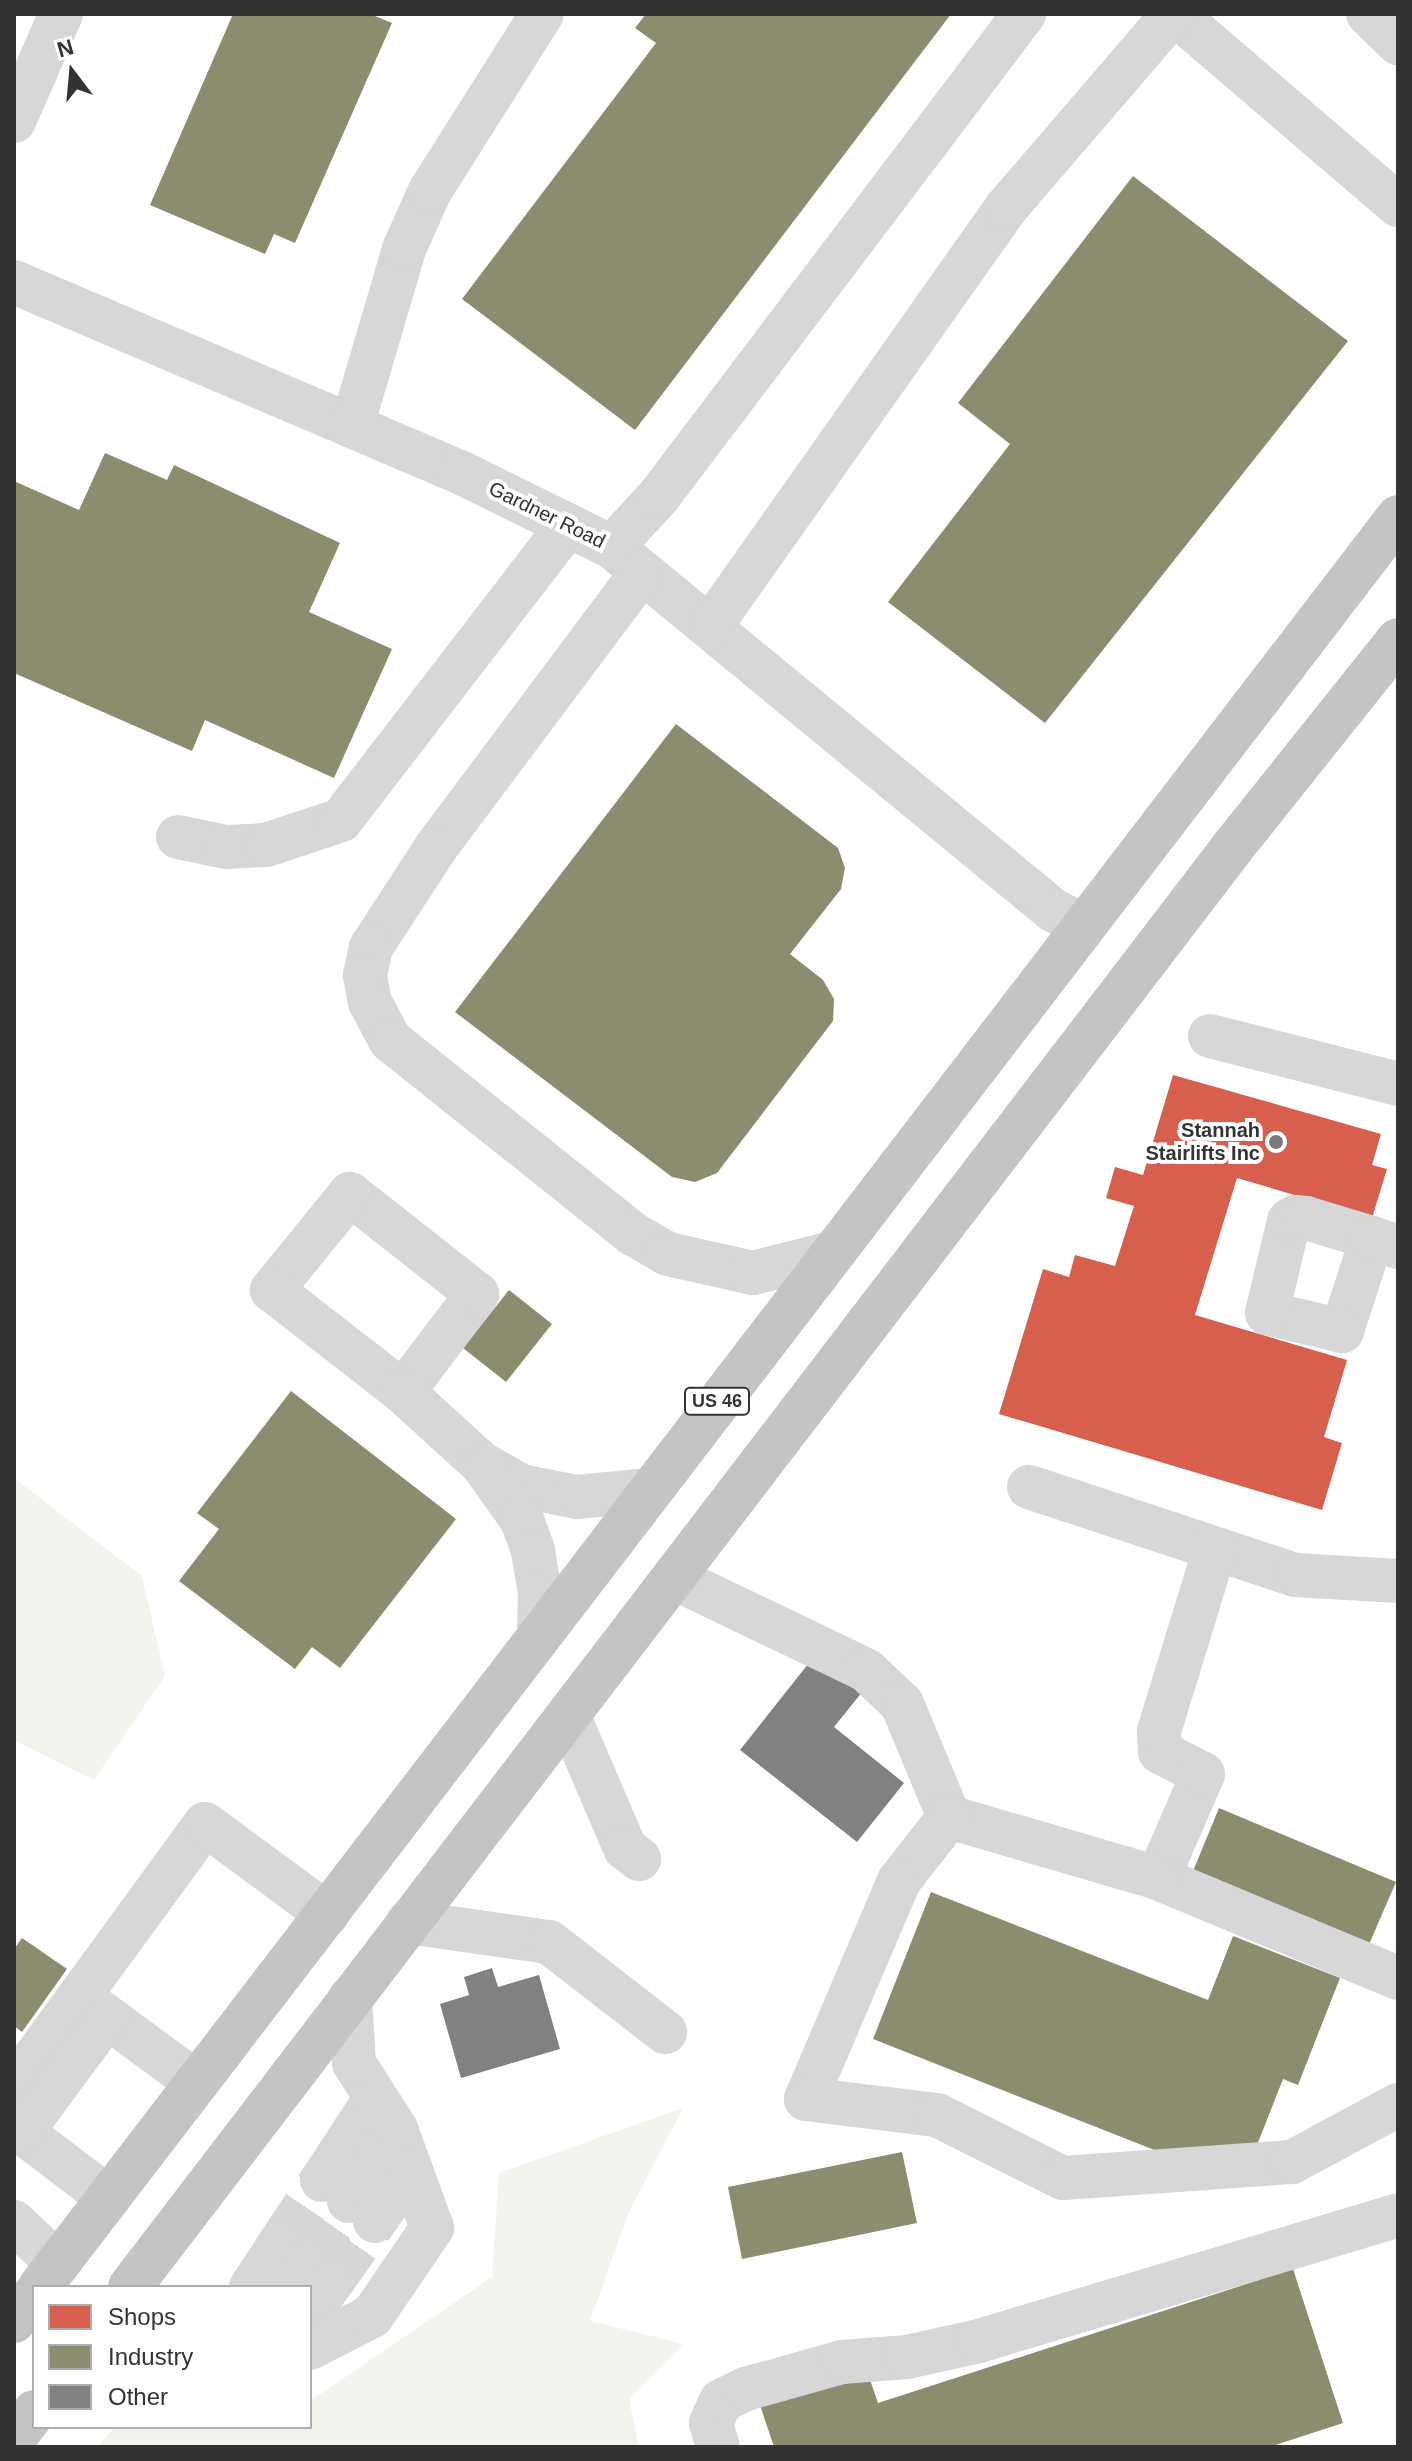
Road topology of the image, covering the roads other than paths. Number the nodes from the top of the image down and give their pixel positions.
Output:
1 (61, 14) edge
2 (542, 14) edge
3 (1024, 14) edge
4 (1174, 14) edge
5 (1368, 14) edge
6 (1398, 43) edge
7 (14, 121) edge
8 (1398, 205) edge
9 (14, 282) edge
10 (352, 426) junction
11 (1398, 517) edge
12 (568, 525) junction
13 (627, 559) junction
14 (710, 627) junction
15 (1398, 640) edge
16 (1398, 684) edge
17 (178, 837) dead end
18 (1232, 848) junction
19 (1083, 926) junction
20 (1210, 1036) dead end
21 (1398, 1084) edge
22 (828, 1254) junction
23 (403, 1392) junction
24 (481, 1463) junction
25 (1029, 1487) dead end
26 (649, 1490) junction
27 (1215, 1549) junction
28 (674, 1578) junction
29 (1398, 1581) edge
30 (539, 1635) junction
31 (568, 1715) junction
32 (949, 1817) junction
33 (639, 1859) dead end
34 (1158, 1878) junction
35 (327, 1914) junction
36 (408, 1922) junction
37 (1398, 1978) edge
38 (350, 1998) junction
39 (93, 2007) junction
40 (665, 2032) dead end
41 (197, 2083) junction
42 (14, 2086) edge
43 (1398, 2105) edge
44 (386, 2114) junction
45 (18, 2129) edge
46 (411, 2170) junction
47 (109, 2198) junction
48 (1398, 2215) edge
49 (14, 2222) edge
50 (304, 2277) tunnel mouth
51 (44, 2282) edge
52 (132, 2285) edge
53 (262, 2285) edge
54 (32, 2298) edge
55 (14, 2321) edge
56 (312, 2347) edge
57 (32, 2415) edge
58 (14, 2438) edge
59 (718, 2447) edge

1 - 7 street
2 - 10 street
3 - 13 street
4 - 8 street
4 - 14 street
5 - 6 street
9 - 10 street, Gardner Road
10 - 12 street, Gardner Road
11 - 19 highway, US 46
12 - 13 street, Gardner Road
12 - 17 street
13 - 14 street, Gardner Road
13 - 22 street
14 - 19 street, Gardner Road
15 - 18 highway
16 - 18 highway
18 - 28 highway
19 - 22 highway, US 46
20 - 21 street
22 - 26 highway, US 46
23 - 23 street
23 - 24 street
24 - 26 street
24 - 30 street
25 - 27 street
26 - 30 highway, US 46
27 - 29 street
27 - 34 street
28 - 31 highway
28 - 32 street
30 - 35 highway, US 46
31 - 33 street
31 - 36 highway
32 - 34 street
32 - 43 street
34 - 37 street
35 - 39 street
35 - 41 highway, US 46
36 - 38 highway
36 - 40 street
38 - 44 street
38 - 52 highway
39 - 41 street
39 - 42 street
39 - 45 street
41 - 47 highway, US 46
44 - 46 street
44 - 46 street
45 - 47 street
46 - 56 street
47 - 51 highway, US 46
48 - 59 street
49 - 51 street
50 - 53 street
54 - 55 highway, US 46
57 - 58 highway

